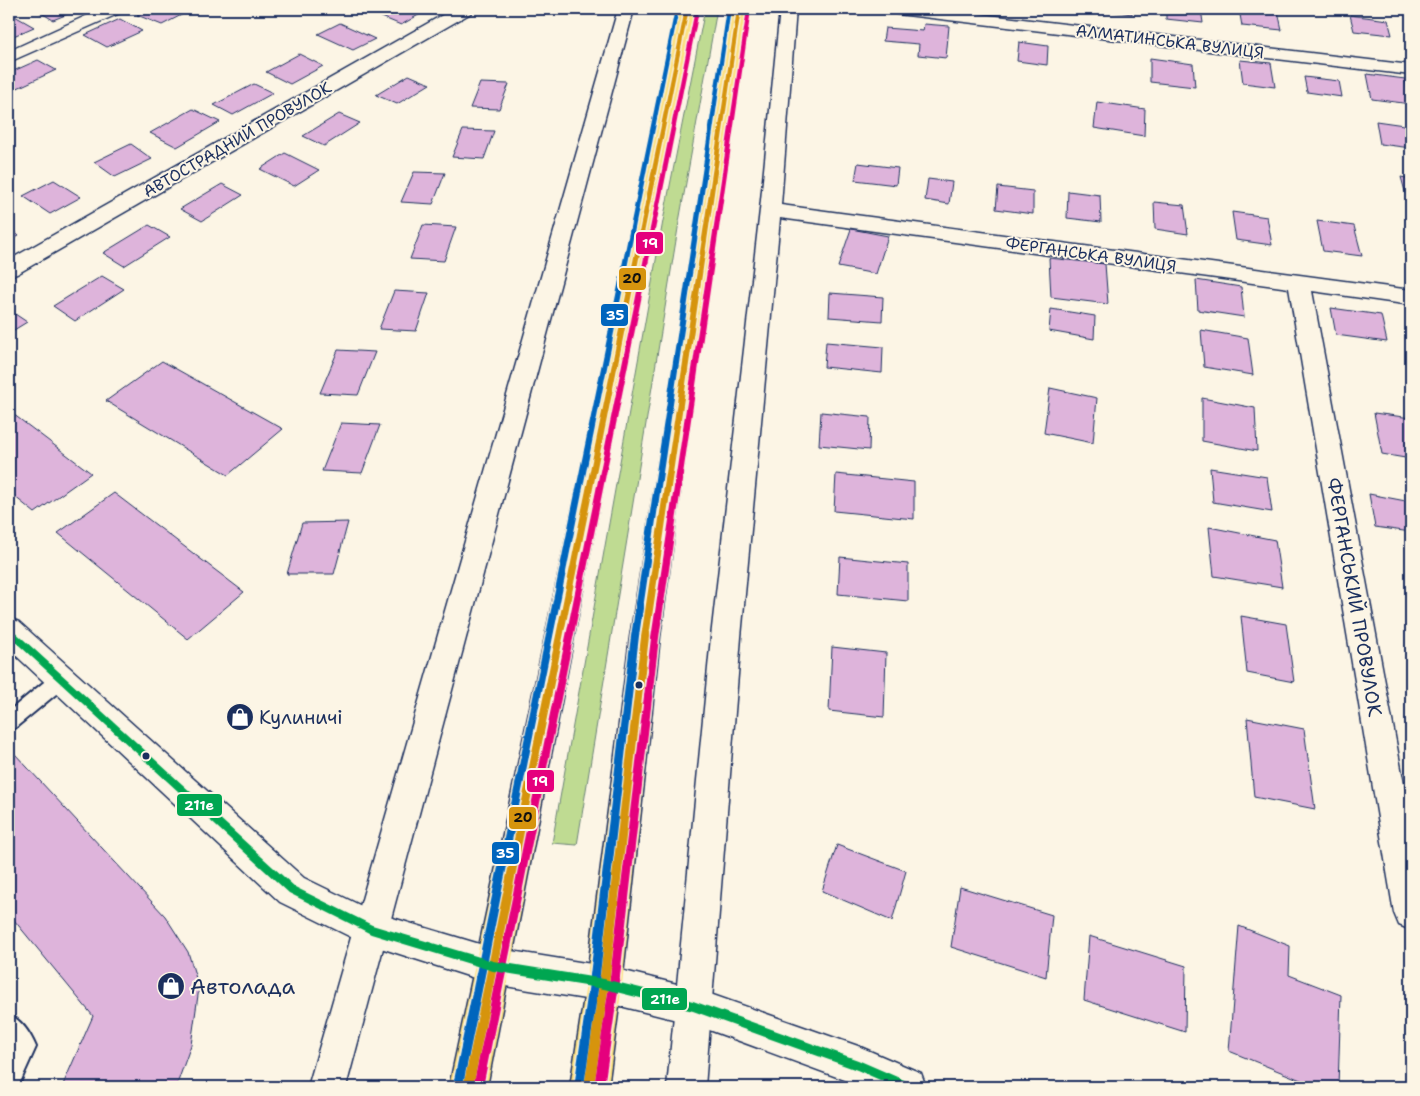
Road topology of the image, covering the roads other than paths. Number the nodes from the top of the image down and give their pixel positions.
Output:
1 (114, 9) edge
2 (465, 9) edge
3 (626, 9) edge
4 (687, 9) edge
5 (739, 9) edge
6 (788, 9) edge
7 (898, 9) edge
8 (9, 57) edge
9 (1411, 70) edge
10 (770, 210) junction
11 (9, 269) edge
12 (1299, 282) junction
13 (1411, 297) edge
14 (9, 631) edge
15 (61, 679) junction
16 (9, 722) edge
17 (1411, 913) edge
18 (371, 929) junction
19 (493, 966) junction
20 (604, 984) junction
21 (693, 1006) junction
22 (9, 1026) edge
23 (9, 1081) edge
24 (327, 1087) edge
25 (468, 1087) edge
26 (590, 1087) edge
27 (686, 1087) edge
28 (907, 1087) edge

1 - 8 street
2 - 11 street, АВТОСТРАДНИЙ ПРОВУЛОК
3 - 18 street
4 - 19 main road
5 - 20 main road
6 - 10 street
7 - 9 street, АЛМАТИНСЬКА ВУЛИЦЯ
10 - 12 street, ФЕРГАНСЬКА ВУЛИЦЯ
10 - 21 street
12 - 13 street, ФЕРГАНСЬКА ВУЛИЦЯ
12 - 17 street, ФЕРГАНСЬКИЙ ПРОВУЛОК
14 - 15 street
15 - 16 lane
15 - 18 street
18 - 19 street
18 - 24 street
19 - 20 street
19 - 25 main road
20 - 21 street
20 - 26 main road
21 - 27 street
21 - 28 street
22 - 23 lane

